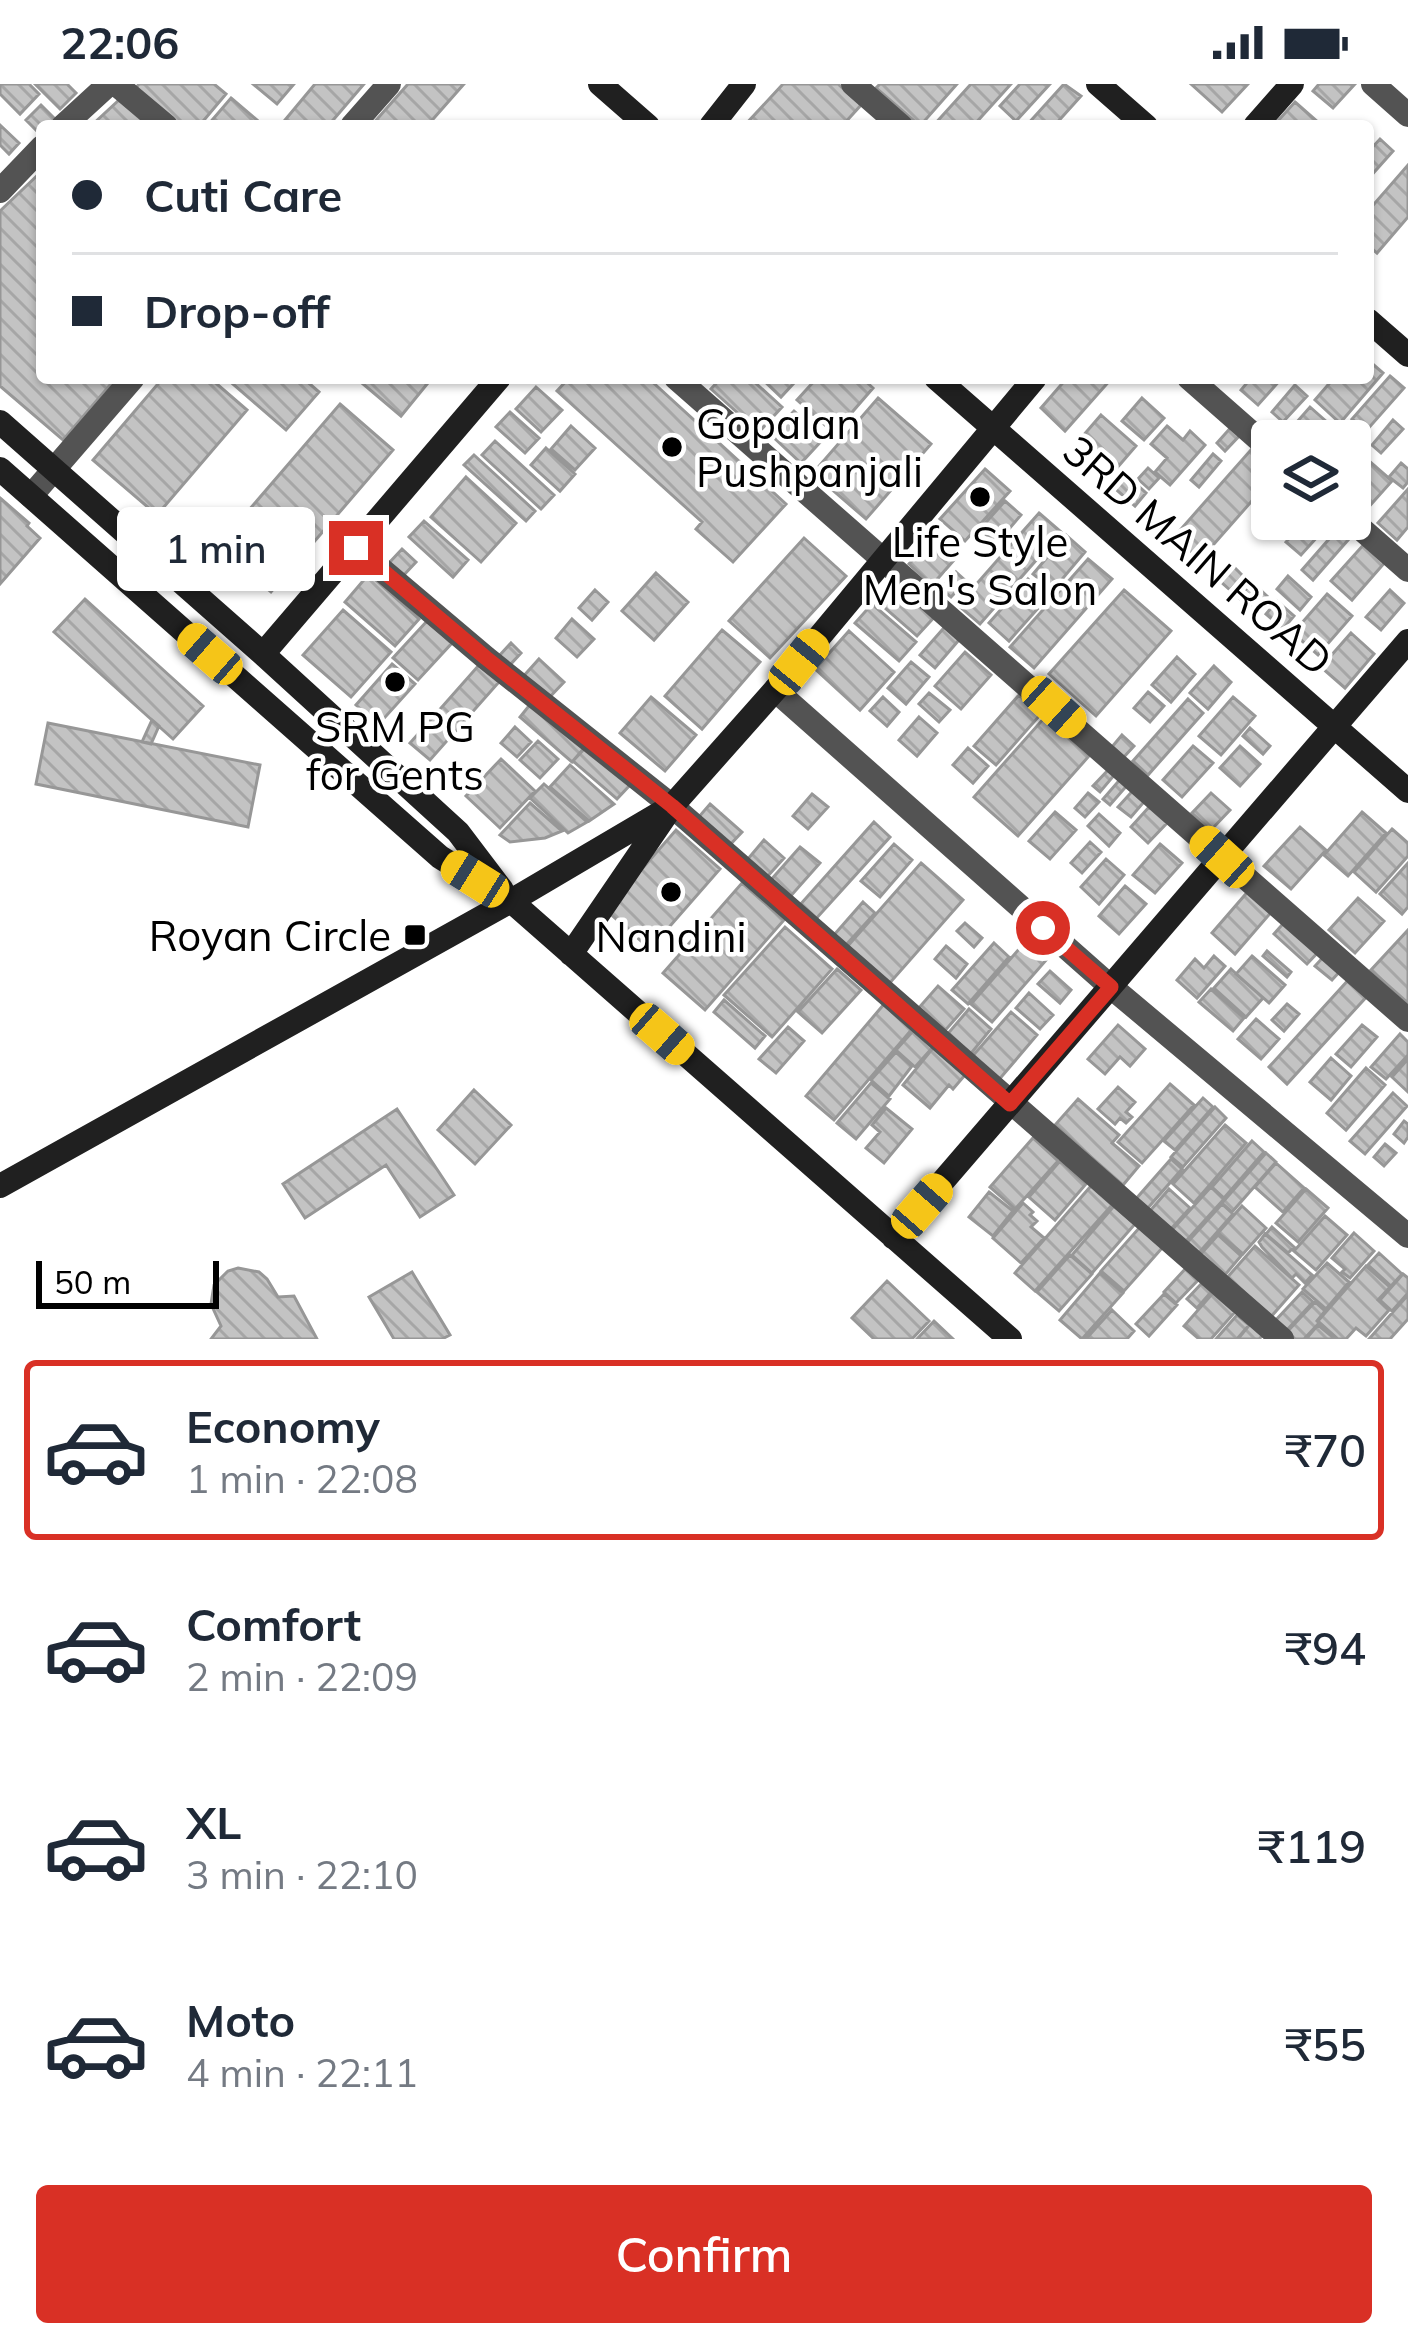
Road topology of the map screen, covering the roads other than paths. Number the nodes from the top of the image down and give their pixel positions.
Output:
1 (112, 84) edge
2 (389, 84) edge
3 (600, 84) edge
4 (744, 84) edge
5 (853, 84) edge
6 (1099, 84) edge
7 (1292, 84) edge
8 (1373, 84) edge
9 (1408, 115) edge
10 (70, 120) edge
11 (158, 120) edge
12 (357, 120) edge
13 (641, 120) edge
14 (715, 120) edge
15 (894, 120) edge
16 (1139, 120) edge
17 (1260, 120) edge
18 (36, 153) edge
19 (0, 190) edge
20 (1374, 325) edge
21 (1408, 355) edge
22 (128, 384) edge
23 (494, 384) edge
24 (683, 384) edge
25 (944, 384) edge
26 (1030, 384) edge
27 (1196, 384) edge
28 (0, 422) edge
29 (994, 428) junction
30 (1251, 433) edge
31 (54, 469) junction
32 (1, 470) edge
33 (31, 496) junction
34 (1371, 537) edge
35 (356, 548) junction
36 (885, 558) junction
37 (1408, 570) edge
38 (1408, 641) edge
39 (263, 654) junction
40 (775, 690) junction
41 (1335, 727) junction
42 (1408, 791) edge
43 (672, 806) junction
44 (1222, 857) junction
45 (511, 901) junction
46 (571, 954) junction
47 (1111, 987) junction
48 (1408, 1020) edge
49 (1010, 1104) junction
50 (0, 1186) edge
51 (1408, 1236) edge
52 (894, 1238) junction
53 (1010, 1339) edge
54 (1282, 1339) edge

1 - 10 street
1 - 11 street
2 - 12 street
3 - 13 main road
4 - 14 main road
5 - 15 street
6 - 16 main road
7 - 17 main road
8 - 9 street
18 - 19 street
20 - 21 main road
22 - 31 street
23 - 35 main road
24 - 36 street
25 - 29 main road, 3RD MAIN ROAD
26 - 29 main road
27 - 30 street
28 - 31 main road
29 - 36 main road
29 - 41 main road, 3RD MAIN ROAD
31 - 33 street
31 - 39 main road
32 - 33 main road
33 - 45 main road
34 - 37 street
35 - 39 main road
35 - 43 street
36 - 40 main road
36 - 44 street
38 - 41 main road
39 - 45 main road
40 - 43 main road
40 - 47 street
41 - 42 main road, 3RD MAIN ROAD
41 - 44 main road
43 - 45 main road
43 - 46 main road
43 - 49 street
44 - 47 main road
44 - 48 street
45 - 46 main road
45 - 50 main road
46 - 52 main road
47 - 49 main road
47 - 51 street
49 - 52 main road
49 - 54 street
52 - 53 main road

